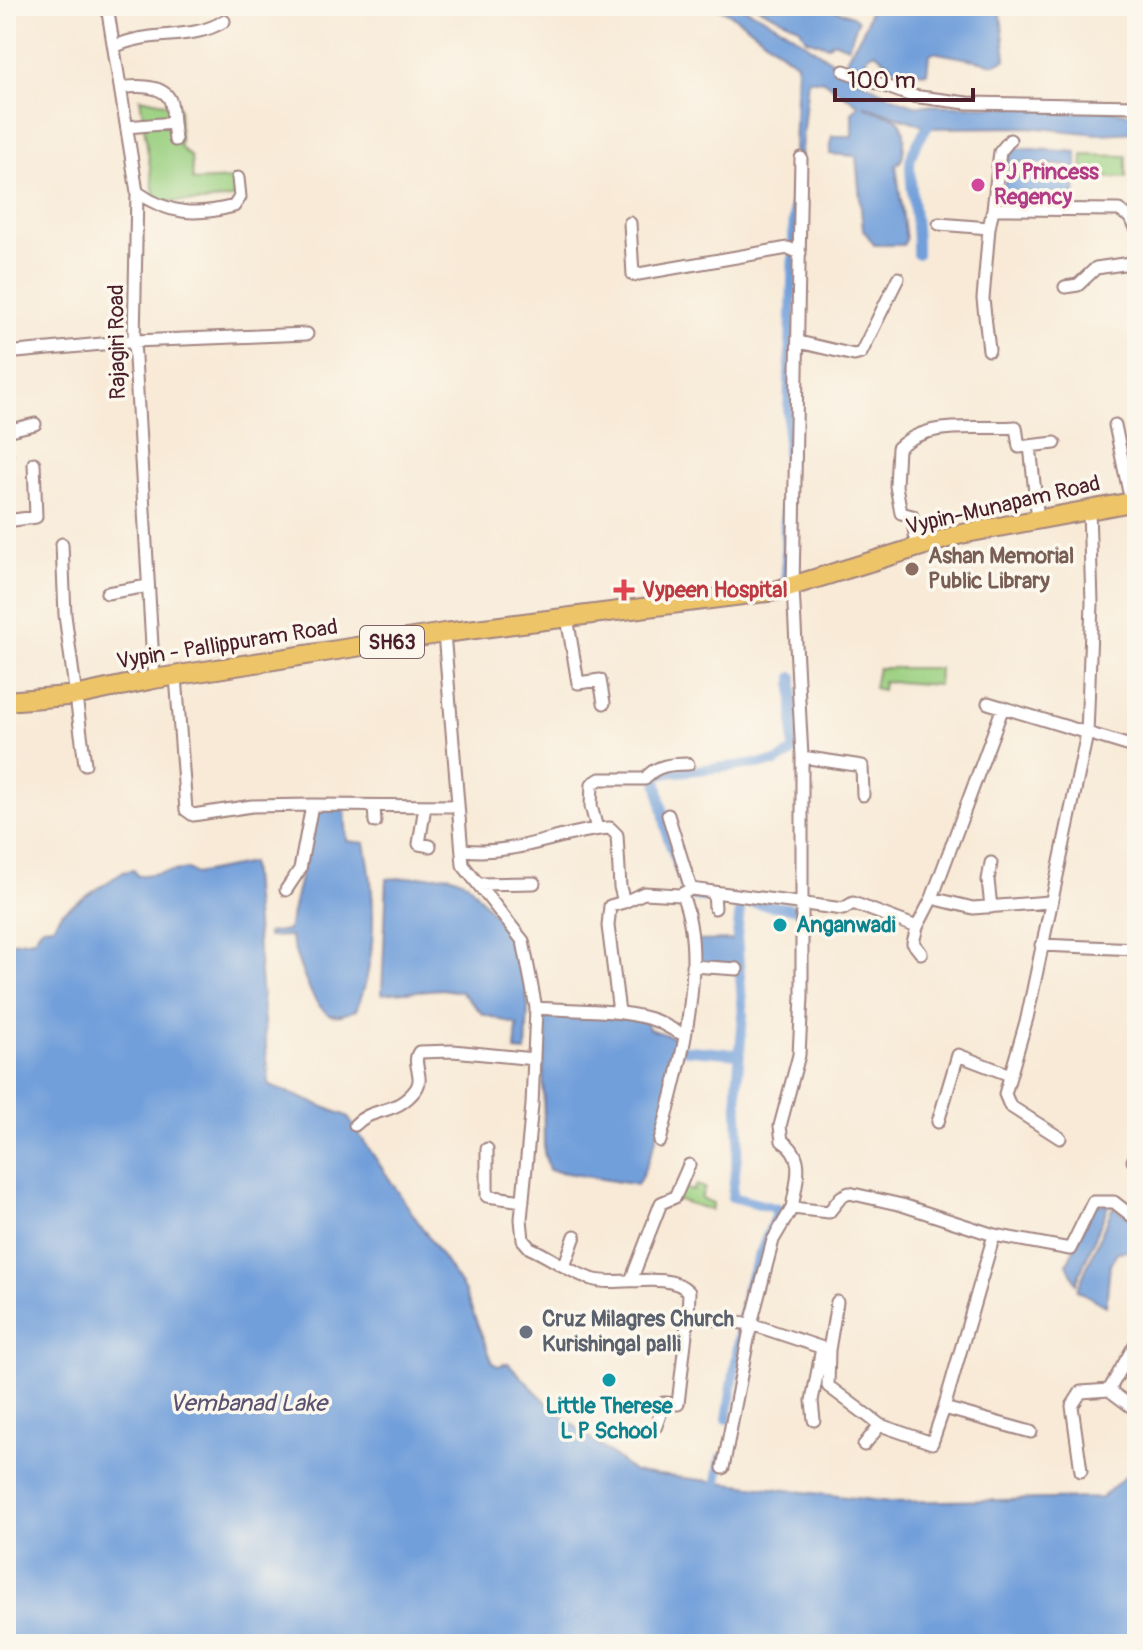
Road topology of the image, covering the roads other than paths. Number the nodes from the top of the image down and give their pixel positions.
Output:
1 (107, 6) edge
2 (224, 21) dead end
3 (114, 47) junction
4 (844, 71) dead end
5 (121, 88) junction
6 (1137, 106) edge
7 (173, 123) junction
8 (127, 127) junction
9 (175, 140) dead end
10 (1010, 140) dead end
11 (801, 158) dead end
12 (238, 178) dead end
13 (137, 192) junction
14 (993, 209) junction
15 (630, 223) dead end
16 (939, 224) dead end
17 (989, 228) junction
18 (1137, 230) edge
19 (794, 250) junction
20 (1137, 262) edge
21 (898, 278) dead end
22 (1065, 287) dead end
23 (307, 334) dead end
24 (134, 341) junction
25 (799, 342) junction
26 (989, 350) dead end
27 (6, 353) edge
28 (35, 424) dead end
29 (1115, 425) dead end
30 (6, 431) edge
31 (1055, 443) dead end
32 (1030, 446) junction
33 (34, 463) dead end
34 (1134, 501) edge
35 (1089, 510) junction
36 (1038, 520) junction
37 (6, 521) edge
38 (62, 544) dead end
39 (917, 547) junction
40 (148, 586) junction
41 (787, 589) junction
42 (107, 593) dead end
43 (567, 617) junction
44 (444, 633) junction
45 (176, 676) junction
46 (154, 679) junction
47 (79, 695) junction
48 (6, 701) edge
49 (604, 703) dead end
50 (988, 703) dead end
51 (1003, 707) junction
52 (1087, 734) junction
53 (1137, 748) edge
54 (802, 757) junction
55 (85, 764) dead end
56 (688, 764) dead end
57 (863, 795) dead end
58 (312, 805) junction
59 (374, 806) junction
60 (425, 806) junction
61 (458, 806) junction
62 (668, 815) dead end
63 (375, 822) dead end
64 (597, 829) junction
65 (430, 846) dead end
66 (464, 850) junction
67 (991, 863) dead end
68 (534, 883) dead end
69 (478, 884) junction
70 (286, 890) dead end
71 (686, 892) junction
72 (714, 893) junction
73 (932, 898) junction
74 (624, 902) junction
75 (1049, 902) junction
76 (801, 906) junction
77 (991, 907) junction
78 (715, 908) dead end
79 (917, 927) junction
80 (1041, 945) junction
81 (1137, 949) edge
82 (921, 953) dead end
83 (692, 966) junction
84 (737, 969) dead end
85 (536, 1008) junction
86 (619, 1012) junction
87 (684, 1041) junction
88 (534, 1059) junction
89 (1010, 1075) junction
90 (938, 1122) dead end
91 (355, 1125) dead end
92 (1060, 1138) dead end
93 (660, 1141) dead end
94 (487, 1149) dead end
95 (689, 1165) dead end
96 (523, 1201) junction
97 (792, 1208) junction
98 (1137, 1220) edge
99 (994, 1235) junction
100 (575, 1236) dead end
101 (565, 1264) junction
102 (632, 1278) junction
103 (837, 1302) dead end
104 (688, 1316) junction
105 (746, 1323) junction
106 (1137, 1341) edge
107 (826, 1349) junction
108 (1109, 1390) junction
109 (944, 1408) junction
110 (1137, 1411) edge
111 (814, 1420) dead end
112 (880, 1425) junction
113 (649, 1432) dead end
114 (1031, 1432) dead end
115 (864, 1445) dead end
116 (723, 1468) dead end
117 (1081, 1471) dead end

1 - 3 street, Rajagiri Road
2 - 3 street
3 - 5 street, Rajagiri Road
4 - 6 street
5 - 7 street
5 - 8 street, Rajagiri Road
7 - 8 street
7 - 9 street
8 - 13 street, Rajagiri Road
10 - 14 street
11 - 19 street
12 - 13 street
13 - 24 street, Rajagiri Road
14 - 17 street
14 - 18 street
15 - 19 street
16 - 17 street
17 - 26 street
19 - 25 street
20 - 22 street
21 - 25 street
23 - 24 street
24 - 27 street
24 - 40 street, Rajagiri Road
25 - 41 street
28 - 30 street
29 - 34 street
31 - 32 street
32 - 36 street
32 - 39 street
33 - 37 street
34 - 35 main road, Vypin-Munapam Road / SH63
35 - 36 main road, Vypin-Munapam Road / SH63
35 - 52 street
36 - 39 main road, Vypin-Munapam Road / SH63
38 - 47 street
39 - 41 main road, Vypin-Munapam Road / SH63
40 - 42 street
40 - 46 street, Rajagiri Road
41 - 43 main road, Vypin - Pallippuram Road / SH63
41 - 54 street
43 - 44 main road, Vypin - Pallippuram Road / SH63
43 - 49 street
44 - 45 main road, Vypin - Pallippuram Road / SH63
44 - 61 street
45 - 46 main road, Vypin - Pallippuram Road / SH63
45 - 58 street
46 - 47 main road, Vypin - Pallippuram Road / SH63
47 - 48 main road, Vypin - Pallippuram Road / SH63
47 - 55 street
50 - 51 street
51 - 52 street
51 - 73 street
52 - 53 street
52 - 75 street
54 - 57 street
54 - 76 street
56 - 64 street
58 - 59 street
58 - 70 street
59 - 60 street
59 - 63 street
60 - 61 street
60 - 65 street
61 - 66 street
62 - 71 street
64 - 66 street
64 - 74 street
66 - 69 street
67 - 77 street
68 - 69 street
69 - 85 street
71 - 72 street
71 - 74 street
71 - 83 street
72 - 76 street
72 - 78 street
73 - 77 street
73 - 79 street
74 - 86 street
75 - 77 street
75 - 80 street
76 - 79 street
76 - 97 street
79 - 82 street
80 - 81 street
80 - 89 street
83 - 84 street
83 - 87 street
85 - 86 street
85 - 88 street
86 - 87 street
87 - 93 street
88 - 91 street
88 - 96 street
89 - 90 street
89 - 92 street
94 - 96 street
95 - 102 street
96 - 101 street
97 - 99 street
97 - 105 street
98 - 99 street
99 - 109 street
100 - 101 street
101 - 102 street
102 - 104 street
103 - 107 street
104 - 105 street
104 - 113 street
105 - 107 street
105 - 116 street
106 - 108 street
107 - 111 street
107 - 112 street
108 - 110 street
108 - 117 street
109 - 112 street
109 - 114 street
112 - 115 street

